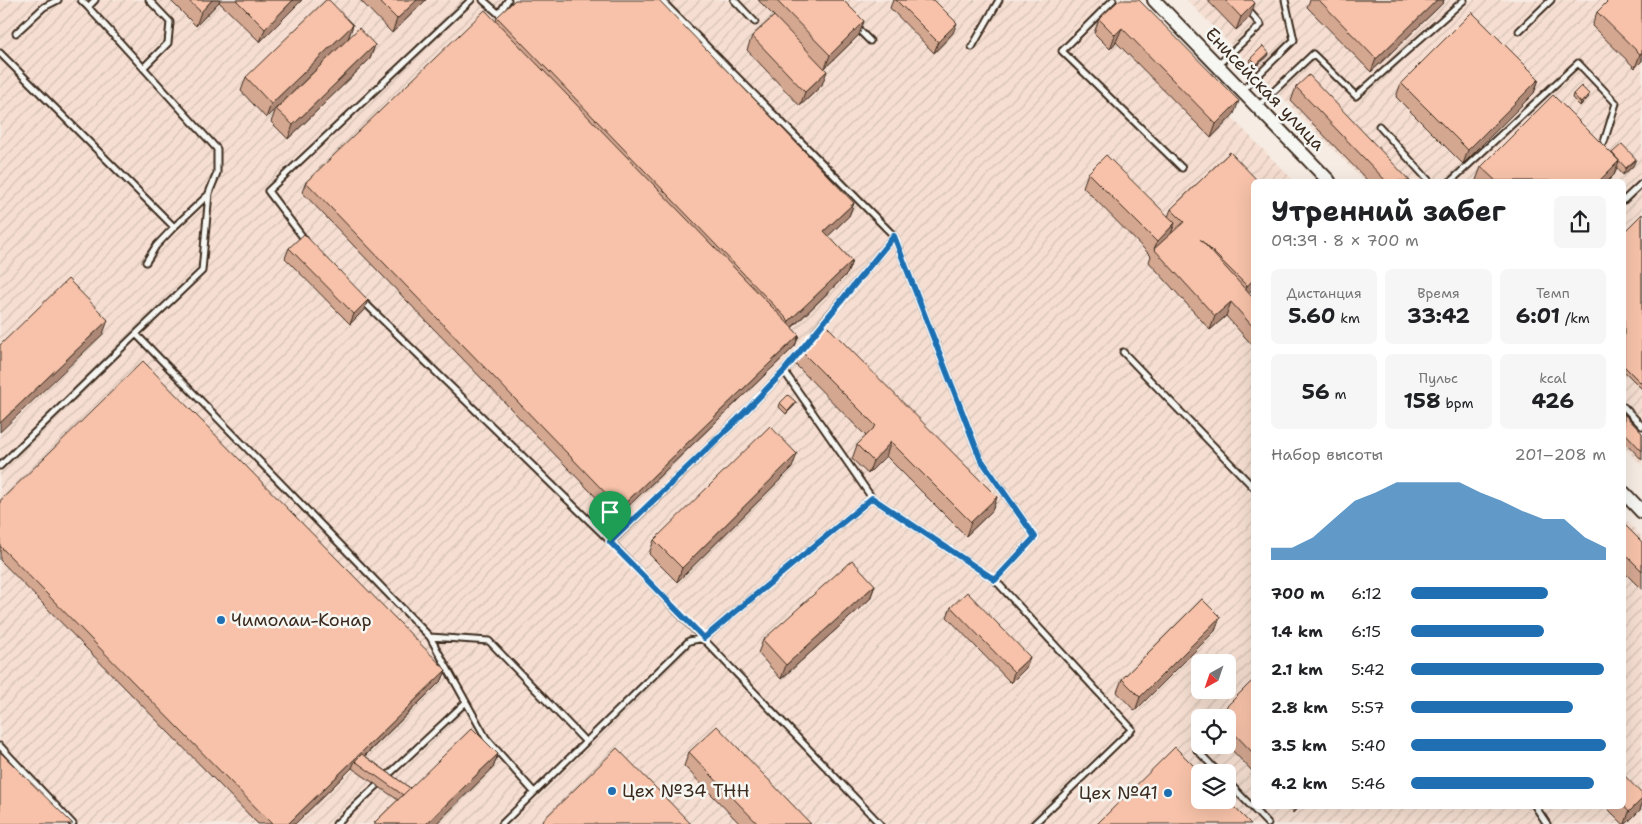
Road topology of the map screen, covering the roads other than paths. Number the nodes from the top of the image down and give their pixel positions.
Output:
1 (58, 0) edge
2 (81, 0) edge
3 (95, 0) edge
4 (149, 0) edge
5 (471, 0) edge
6 (483, 0) edge
7 (508, 0) edge
8 (661, 0) edge
9 (734, 0) edge
10 (999, 0) edge
11 (1113, 0) edge
12 (1154, 0) edge
13 (1239, 0) edge
14 (1286, 0) edge
15 (1464, 0) edge
16 (1551, 0) edge
17 (88, 7) junction
18 (850, 20) edge
19 (755, 22) dead end
20 (1519, 30) dead end
21 (16, 33) dead end
22 (870, 41) dead end
23 (972, 47) dead end
24 (0, 53) edge
25 (1218, 65) junction
26 (144, 67) junction
27 (1243, 90) junction
28 (1258, 106) junction
29 (1379, 126) dead end
30 (1604, 142) dead end
31 (1182, 168) dead end
32 (1327, 179) edge
33 (1427, 179) edge
34 (1453, 179) edge
35 (1642, 183) edge
36 (210, 193) junction
37 (1626, 198) edge
38 (174, 228) junction
39 (894, 236) junction
40 (311, 248) edge
41 (146, 262) dead end
42 (358, 296) edge
43 (136, 334) junction
44 (808, 341) edge
45 (802, 348) edge
46 (1123, 352) dead end
47 (784, 371) junction
48 (1626, 410) edge
49 (1642, 426) edge
50 (0, 466) edge
51 (1251, 485) edge
52 (1626, 494) edge
53 (872, 498) junction
54 (1642, 512) edge
55 (610, 542) junction
56 (995, 580) junction
57 (430, 637) junction
58 (704, 638) junction
59 (466, 702) junction
60 (585, 740) junction
61 (0, 746) edge
62 (1201, 754) edge
63 (1210, 764) edge
64 (1236, 790) edge
65 (534, 792) junction
66 (1251, 806) edge
67 (1254, 809) edge
68 (1537, 809) edge
69 (73, 824) edge
70 (336, 824) edge
71 (502, 824) edge
72 (880, 824) edge
73 (1034, 824) edge
74 (1268, 824) edge
75 (1547, 824) edge

1 - 21 lane
2 - 17 lane
3 - 17 lane
4 - 26 lane
5 - 40 lane
6 - 7 lane
8 - 39 lane
9 - 19 lane
10 - 23 lane
11 - 31 lane
12 - 25 street, Енисейская улица
13 - 25 lane
14 - 27 lane
15 - 28 lane
16 - 20 lane
17 - 26 lane
18 - 22 lane
24 - 38 lane
25 - 27 street, Енисейская улица
26 - 36 lane
27 - 28 street, Енисейская улица
28 - 32 street, Енисейская улица
29 - 33 lane
30 - 34 lane
35 - 37 lane
36 - 38 lane
36 - 43 lane
38 - 41 lane
39 - 44 lane
39 - 56 lane
42 - 55 lane
43 - 50 lane
43 - 57 lane
45 - 47 lane
46 - 51 lane
47 - 53 lane
47 - 55 lane
48 - 49 lane
52 - 54 street
53 - 56 lane
53 - 58 lane
55 - 58 lane
56 - 73 lane
57 - 59 lane
57 - 60 lane
58 - 60 lane
58 - 72 lane
59 - 65 lane
59 - 70 lane
60 - 65 lane
61 - 69 lane
62 - 63 lane
64 - 66 lane
65 - 71 lane
67 - 74 lane
68 - 75 lane

